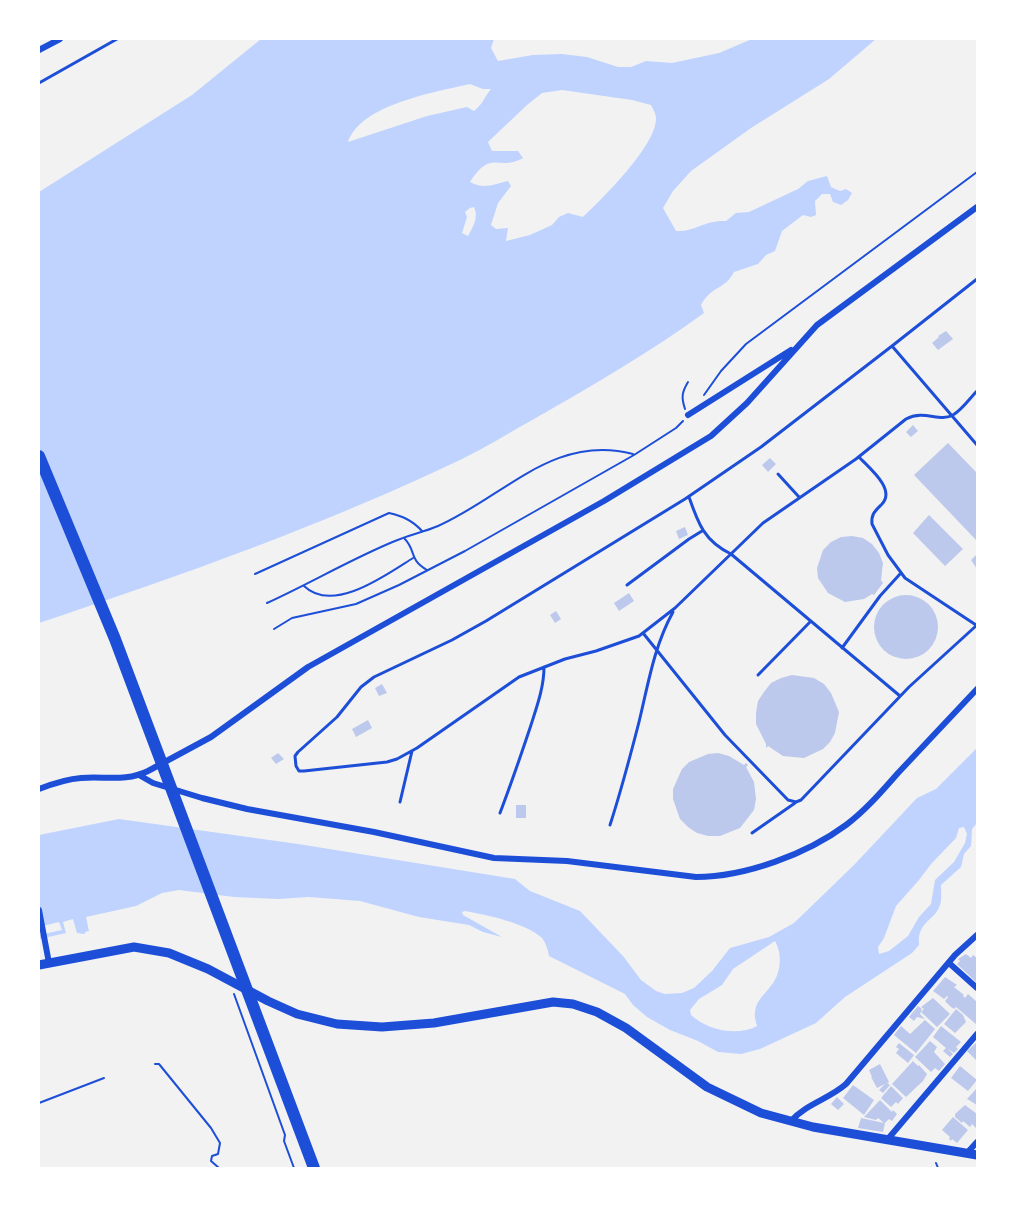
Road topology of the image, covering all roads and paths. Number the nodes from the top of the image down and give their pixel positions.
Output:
1 (60, 39) edge
2 (117, 39) edge
3 (39, 50) edge
4 (39, 83) edge
5 (977, 172) edge
6 (977, 207) edge
7 (977, 279) edge
8 (798, 346) junction
9 (892, 346) junction
10 (688, 382) dead end
11 (977, 391) edge
12 (698, 408) junction
13 (688, 415) junction
14 (952, 416) junction
15 (977, 445) edge
16 (634, 454) junction
17 (39, 456) edge
18 (860, 457) junction
19 (39, 472) edge
20 (778, 474) dead end
21 (689, 497) junction
22 (799, 497) junction
23 (422, 531) junction
24 (702, 531) junction
25 (403, 537) junction
26 (731, 554) junction
27 (413, 558) junction
28 (427, 570) junction
29 (255, 574) dead end
30 (900, 574) junction
31 (627, 585) dead end
32 (304, 586) junction
33 (267, 603) dead end
34 (675, 608) junction
35 (810, 622) junction
36 (977, 625) edge
37 (274, 629) dead end
38 (643, 633) junction
39 (842, 648) junction
40 (656, 650) junction
41 (544, 667) junction
42 (758, 675) dead end
43 (977, 689) edge
44 (900, 696) junction
45 (413, 750) junction
46 (139, 775) junction
47 (39, 789) edge
48 (400, 802) dead end
49 (796, 802) junction
50 (500, 813) dead end
51 (610, 825) dead end
52 (753, 834) dead end
53 (39, 910) edge
54 (977, 935) edge
55 (949, 963) junction
56 (44, 964) edge
57 (977, 988) edge
58 (249, 1013) junction
59 (977, 1034) edge
60 (155, 1064) dead end
61 (104, 1078) dead end
62 (39, 1103) edge
63 (790, 1122) junction
64 (886, 1141) junction
65 (977, 1142) edge
66 (972, 1154) edge
67 (936, 1163) dead end
68 (219, 1168) edge
69 (294, 1168) edge
70 (305, 1168) edge
71 (314, 1168) edge
72 (938, 1168) edge

1 - 3 street
2 - 4 lane
5 - 12 path
6 - 8 street
7 - 9 lane
8 - 12 street
8 - 46 street
9 - 14 lane
9 - 21 lane
10 - 13 path
11 - 14 lane
12 - 13 street
13 - 16 path
14 - 15 lane
14 - 18 lane
16 - 23 path
16 - 28 path
17 - 58 highway
18 - 22 lane
18 - 30 lane
19 - 58 highway
20 - 22 lane
21 - 24 lane
21 - 45 lane
22 - 26 lane
23 - 25 path
23 - 29 path
24 - 26 lane
24 - 31 lane
25 - 27 path
25 - 32 path
26 - 34 lane
26 - 35 lane
27 - 28 path
27 - 32 path
28 - 37 path
30 - 36 lane
30 - 39 lane
32 - 33 path
34 - 38 lane
34 - 40 lane
35 - 39 lane
35 - 42 lane
36 - 44 lane
38 - 40 lane
38 - 41 lane
39 - 44 lane
40 - 49 lane
40 - 51 lane
41 - 45 lane
41 - 50 lane
43 - 46 street
44 - 49 lane
45 - 48 lane
46 - 47 street
49 - 52 lane
53 - 56 street
54 - 55 street
55 - 57 street
55 - 63 street
56 - 63 main road
58 - 69 path
58 - 70 highway
58 - 71 highway
59 - 64 street
60 - 68 path
61 - 62 path
63 - 64 main road
64 - 66 main road
65 - 66 street
67 - 72 path

